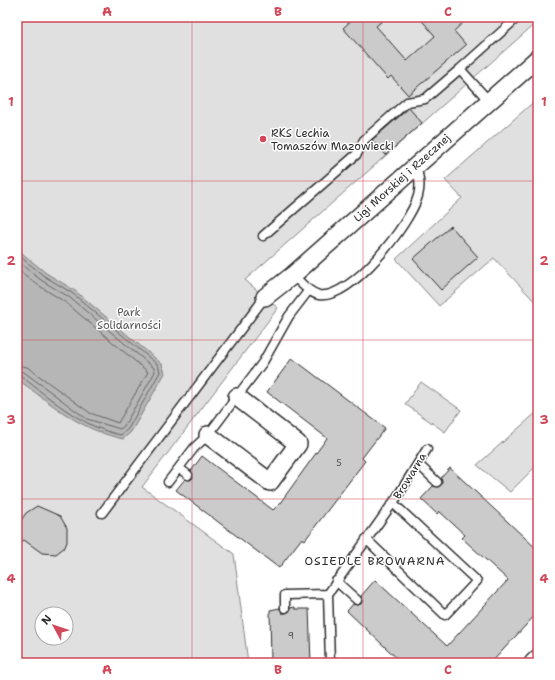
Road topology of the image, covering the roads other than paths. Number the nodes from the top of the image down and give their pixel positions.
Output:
1 (518, 17) edge
2 (538, 58) edge
3 (460, 69) junction
4 (489, 101) junction
5 (416, 166) junction
6 (263, 236) dead end
7 (293, 275) junction
8 (308, 290) junction
9 (265, 297) joint
10 (237, 397) junction
11 (208, 435) junction
12 (427, 449) dead end
13 (418, 464) junction
14 (179, 468) junction
15 (188, 474) dead end
16 (168, 482) dead end
17 (437, 482) dead end
18 (393, 503) junction
19 (102, 514) dead end
20 (366, 539) junction
21 (336, 581) junction
22 (328, 594) junction
23 (357, 600) dead end
24 (285, 608) dead end
25 (538, 658) edge
26 (330, 663) edge
27 (534, 663) edge

1 - 3 lane
2 - 4 street, Ligi Morskiej i Rzecznej
3 - 4 lane
3 - 6 lane
4 - 5 street, Ligi Morskiej i Rzecznej
5 - 7 street, Ligi Morskiej i Rzecznej
5 - 8 lane
7 - 8 lane
7 - 9 street, Ligi Morskiej i Rzecznej
8 - 10 lane
9 - 19 lane
10 - 11 lane
10 - 11 street
11 - 14 lane
12 - 13 lane, Browarna
13 - 17 lane
13 - 18 lane, Browarna
14 - 15 lane
14 - 16 lane
18 - 20 lane, Browarna
18 - 20 lane, Browarna
20 - 21 lane, Browarna
21 - 22 lane, Browarna
21 - 23 lane
22 - 24 lane
22 - 26 lane
25 - 27 street

